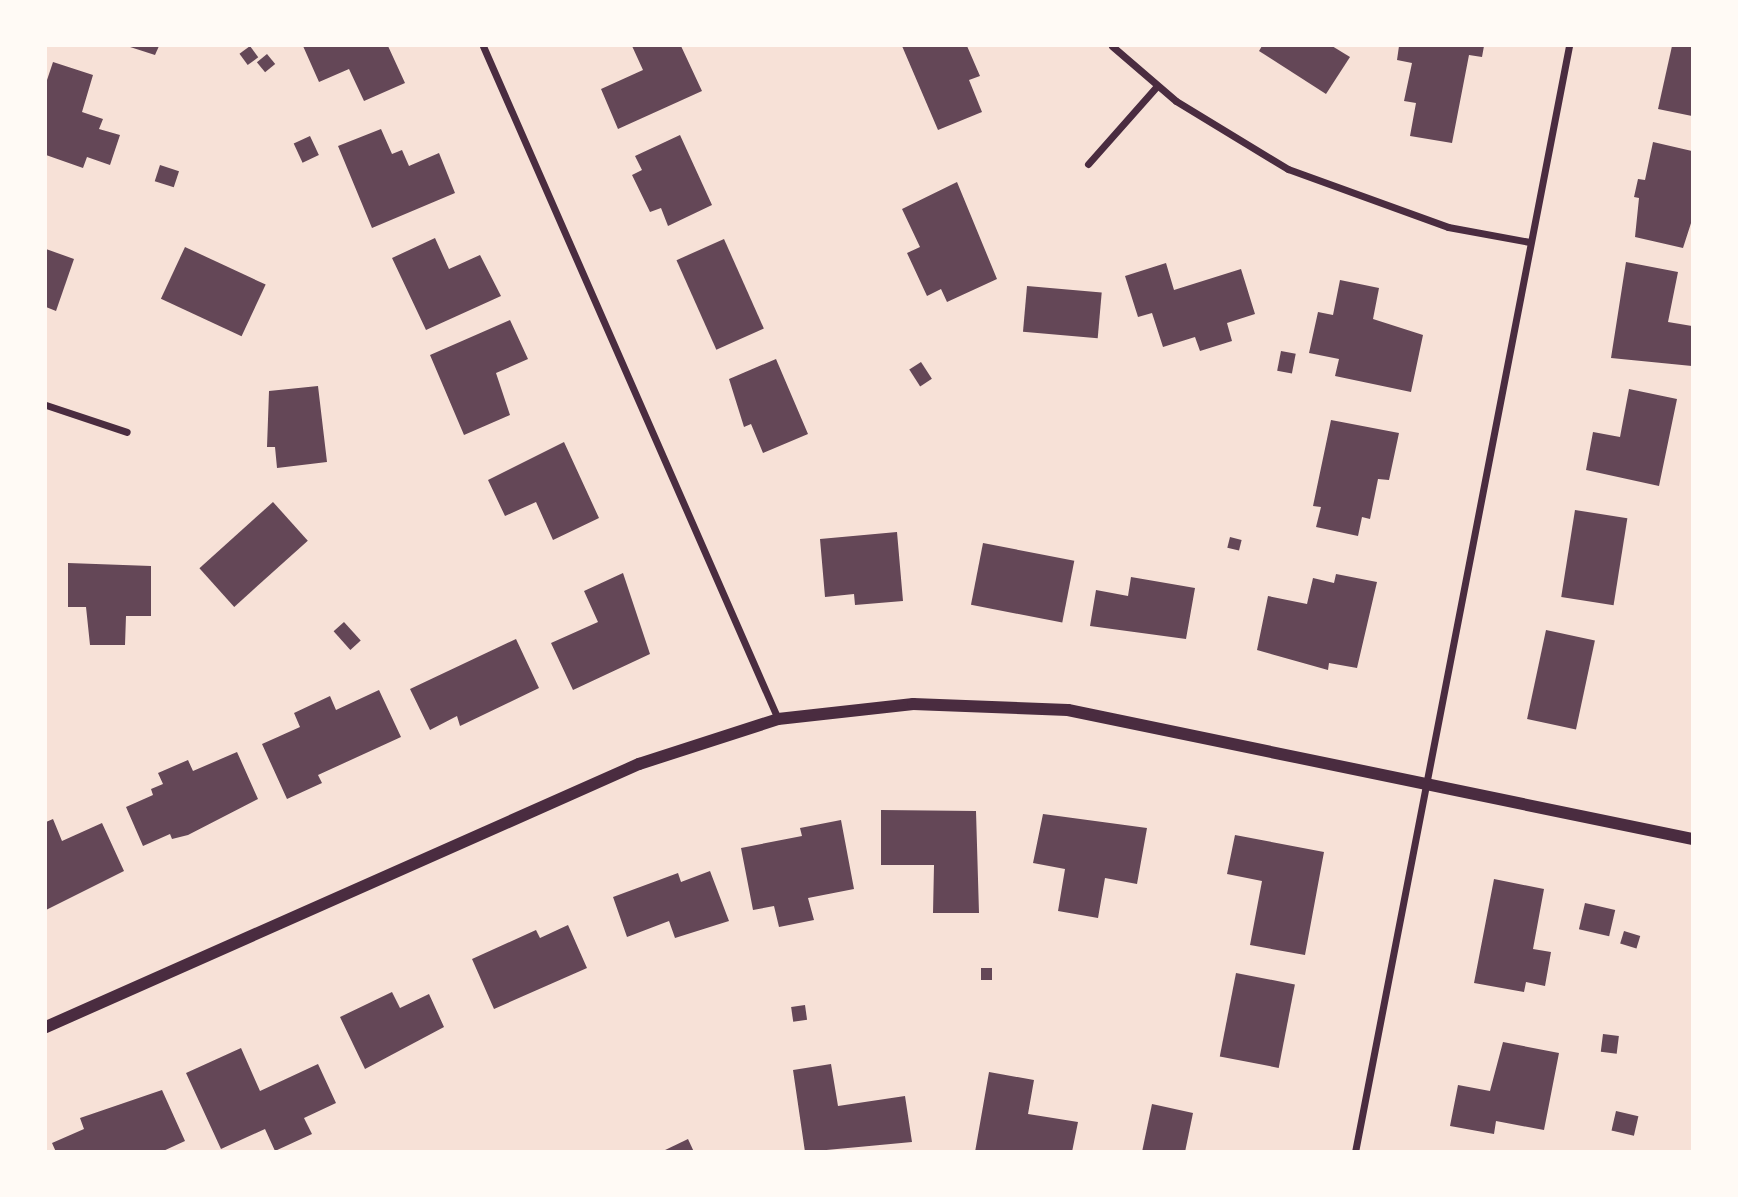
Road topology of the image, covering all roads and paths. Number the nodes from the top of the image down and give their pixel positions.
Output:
1 (483, 46) edge
2 (1112, 46) edge
3 (1569, 46) edge
4 (1157, 86) junction
5 (1088, 164) dead end
6 (1530, 242) junction
7 (46, 405) edge
8 (127, 432) dead end
9 (778, 719) junction
10 (1426, 783) junction
11 (1692, 839) edge
12 (46, 1027) edge
13 (1355, 1152) edge

1 - 9 street
2 - 4 street
3 - 6 street
4 - 5 street
4 - 6 street
6 - 10 street
7 - 8 street
9 - 10 street
9 - 12 street
10 - 11 street
10 - 13 street

